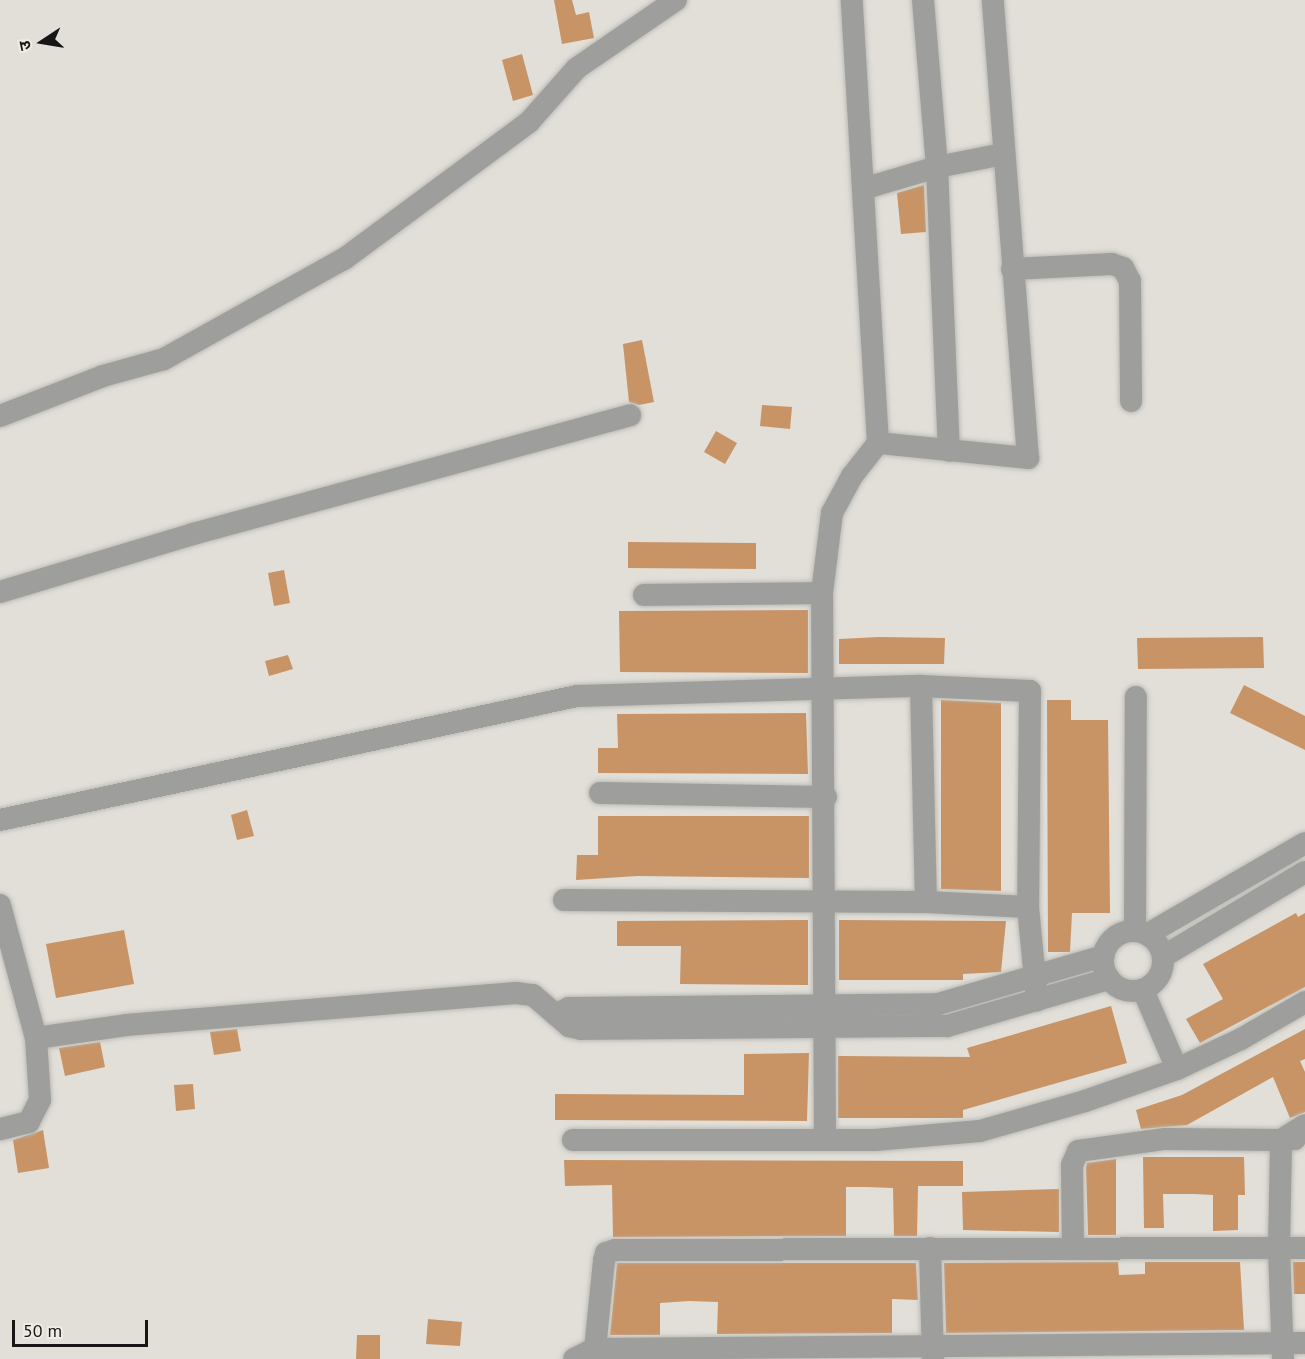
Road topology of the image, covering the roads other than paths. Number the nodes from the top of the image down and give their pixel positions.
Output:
1 (676, 0) edge
2 (852, 0) edge
3 (922, 0) edge
4 (993, 0) edge
5 (1003, 154) junction
6 (937, 167) junction
7 (866, 188) junction
8 (1012, 269) junction
9 (1131, 401) dead end
10 (630, 415) dead end
11 (0, 416) edge
12 (878, 443) junction
13 (949, 451) junction
14 (0, 592) edge
15 (822, 593) junction
16 (644, 595) dead end
17 (921, 686) junction
18 (823, 689) junction
19 (1136, 697) dead end
20 (600, 793) dead end
21 (825, 797) junction
22 (0, 820) edge
23 (1305, 843) edge
24 (1305, 872) edge
25 (564, 900) dead end
26 (823, 901) junction
27 (926, 902) junction
28 (0, 905) edge
29 (1028, 907) junction
30 (1142, 932) junction
31 (1103, 956) junction
32 (1164, 956) junction
33 (1109, 979) junction
34 (1035, 990) junction
35 (1143, 990) junction
36 (1305, 1002) edge
37 (822, 1005) junction
38 (557, 1014) junction
39 (822, 1028) junction
40 (36, 1038) junction
41 (1177, 1068) junction
42 (1305, 1125) edge
43 (0, 1129) edge
44 (825, 1139) junction
45 (1305, 1139) edge
46 (573, 1140) dead end
47 (1281, 1140) junction
48 (930, 1248) junction
49 (1073, 1248) junction
50 (1279, 1248) junction
51 (1305, 1248) edge
52 (1305, 1343) edge
53 (1283, 1351) edge
54 (932, 1353) edge
55 (594, 1354) edge
56 (574, 1359) edge

1 - 11 street
2 - 7 street
3 - 6 street
4 - 5 street
5 - 6 street
5 - 8 street
6 - 7 street
6 - 13 street
7 - 12 street
8 - 9 street
8 - 13 street
10 - 14 street
12 - 13 street
12 - 15 street
15 - 16 street
15 - 18 street
17 - 18 street
17 - 27 street
17 - 29 street
18 - 21 street
18 - 22 street
19 - 30 street
20 - 21 street
21 - 26 street
23 - 30 street
24 - 32 street
25 - 26 street
26 - 27 street
26 - 37 street
27 - 29 street
28 - 40 street
29 - 34 street
30 - 31 street
30 - 32 street
31 - 33 street
31 - 34 street
32 - 35 street
33 - 34 street
33 - 35 street
34 - 37 street
34 - 39 street
35 - 41 street
36 - 41 street
37 - 38 street
37 - 39 street
38 - 39 street
38 - 40 street
39 - 44 street
40 - 43 street
41 - 44 street
42 - 47 street
44 - 46 street
45 - 47 street
47 - 49 street
47 - 50 street
48 - 49 street
48 - 54 street
48 - 55 street
49 - 50 street
50 - 51 street
50 - 53 street
52 - 53 street
53 - 54 street
54 - 55 street
55 - 56 street

